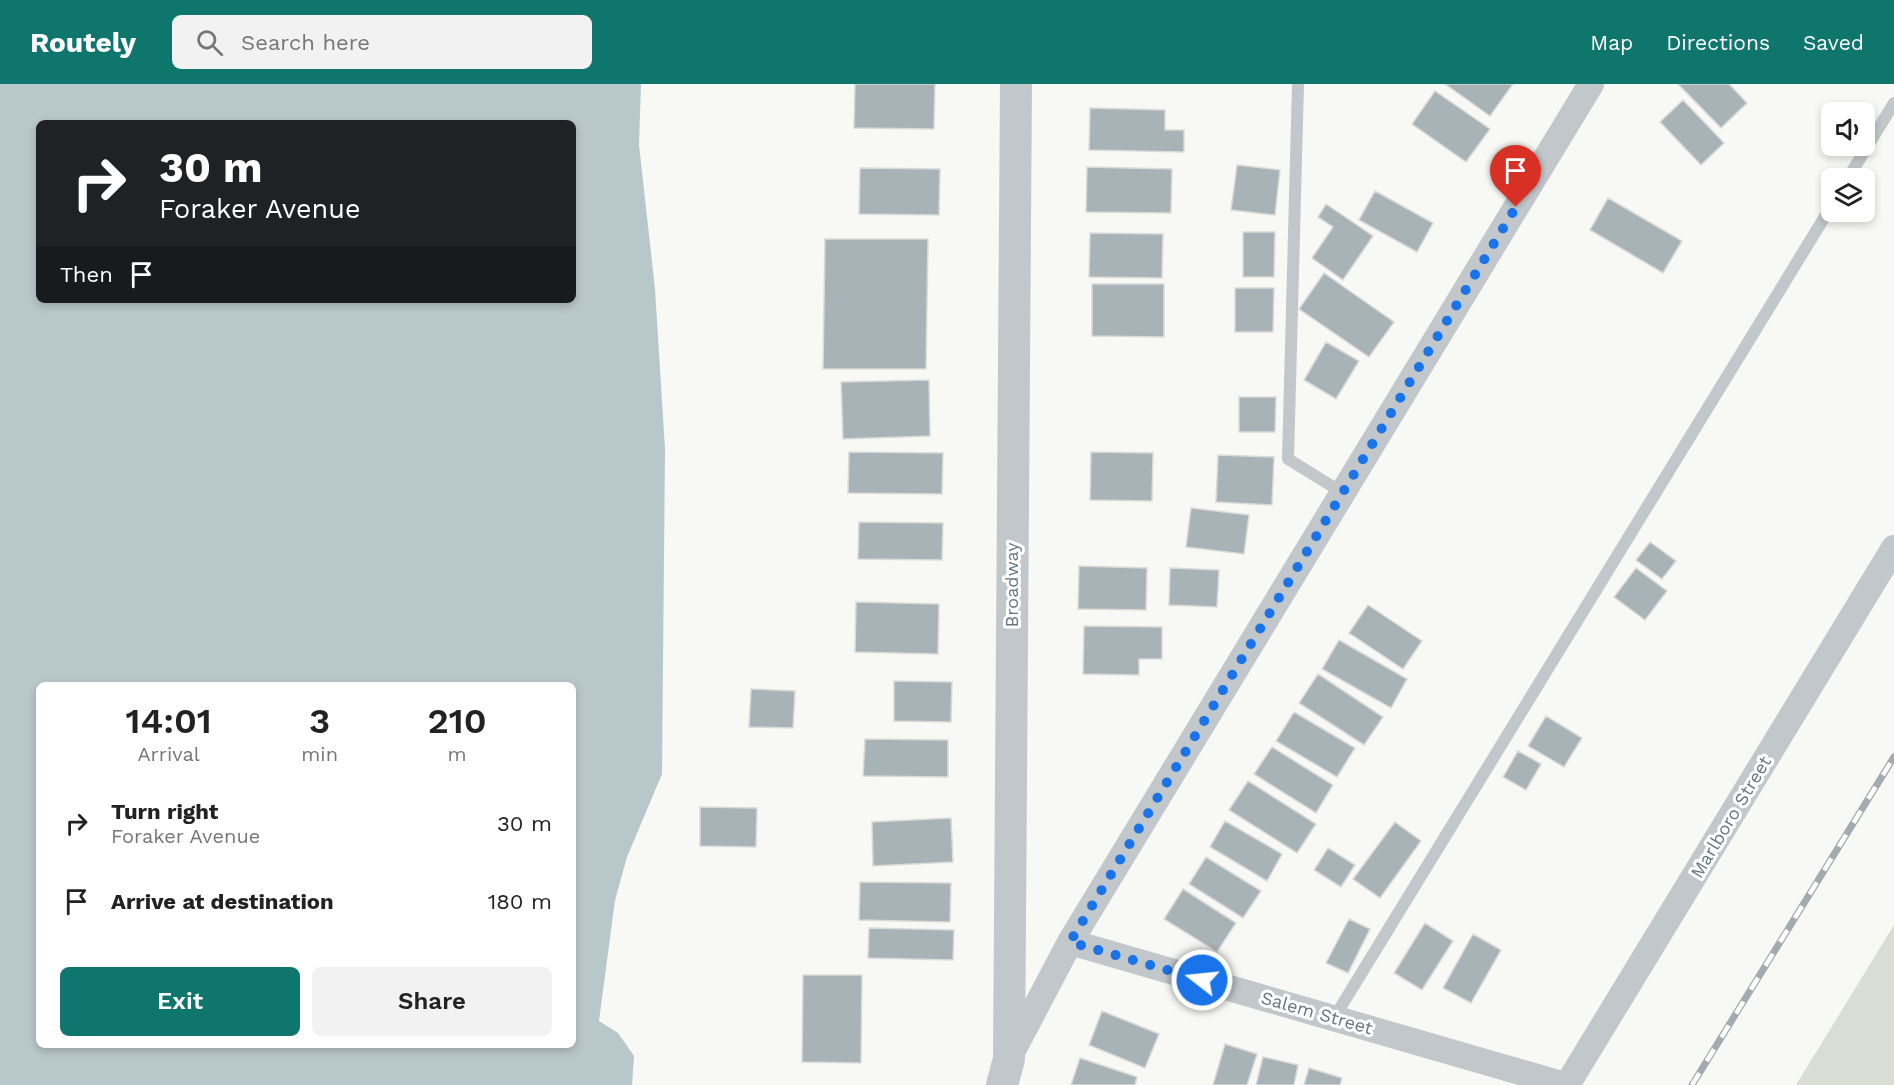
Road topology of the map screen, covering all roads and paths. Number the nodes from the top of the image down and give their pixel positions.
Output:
1 (1016, 84) edge
2 (1298, 84) edge
3 (1591, 84) edge
4 (1894, 103) edge
5 (1854, 168) edge
6 (1822, 222) edge
7 (1343, 493) junction
8 (1894, 548) edge
9 (1070, 942) junction
10 (1334, 1018) junction
11 (1006, 1072) edge
12 (1566, 1085) edge

1 - 11 street, Broadway
2 - 7 lane
3 - 7 street
4 - 5 lane
6 - 10 lane
7 - 9 street
8 - 12 street, Marlboro Street
9 - 10 street, Salem Street
9 - 11 street
10 - 12 street, Salem Street

